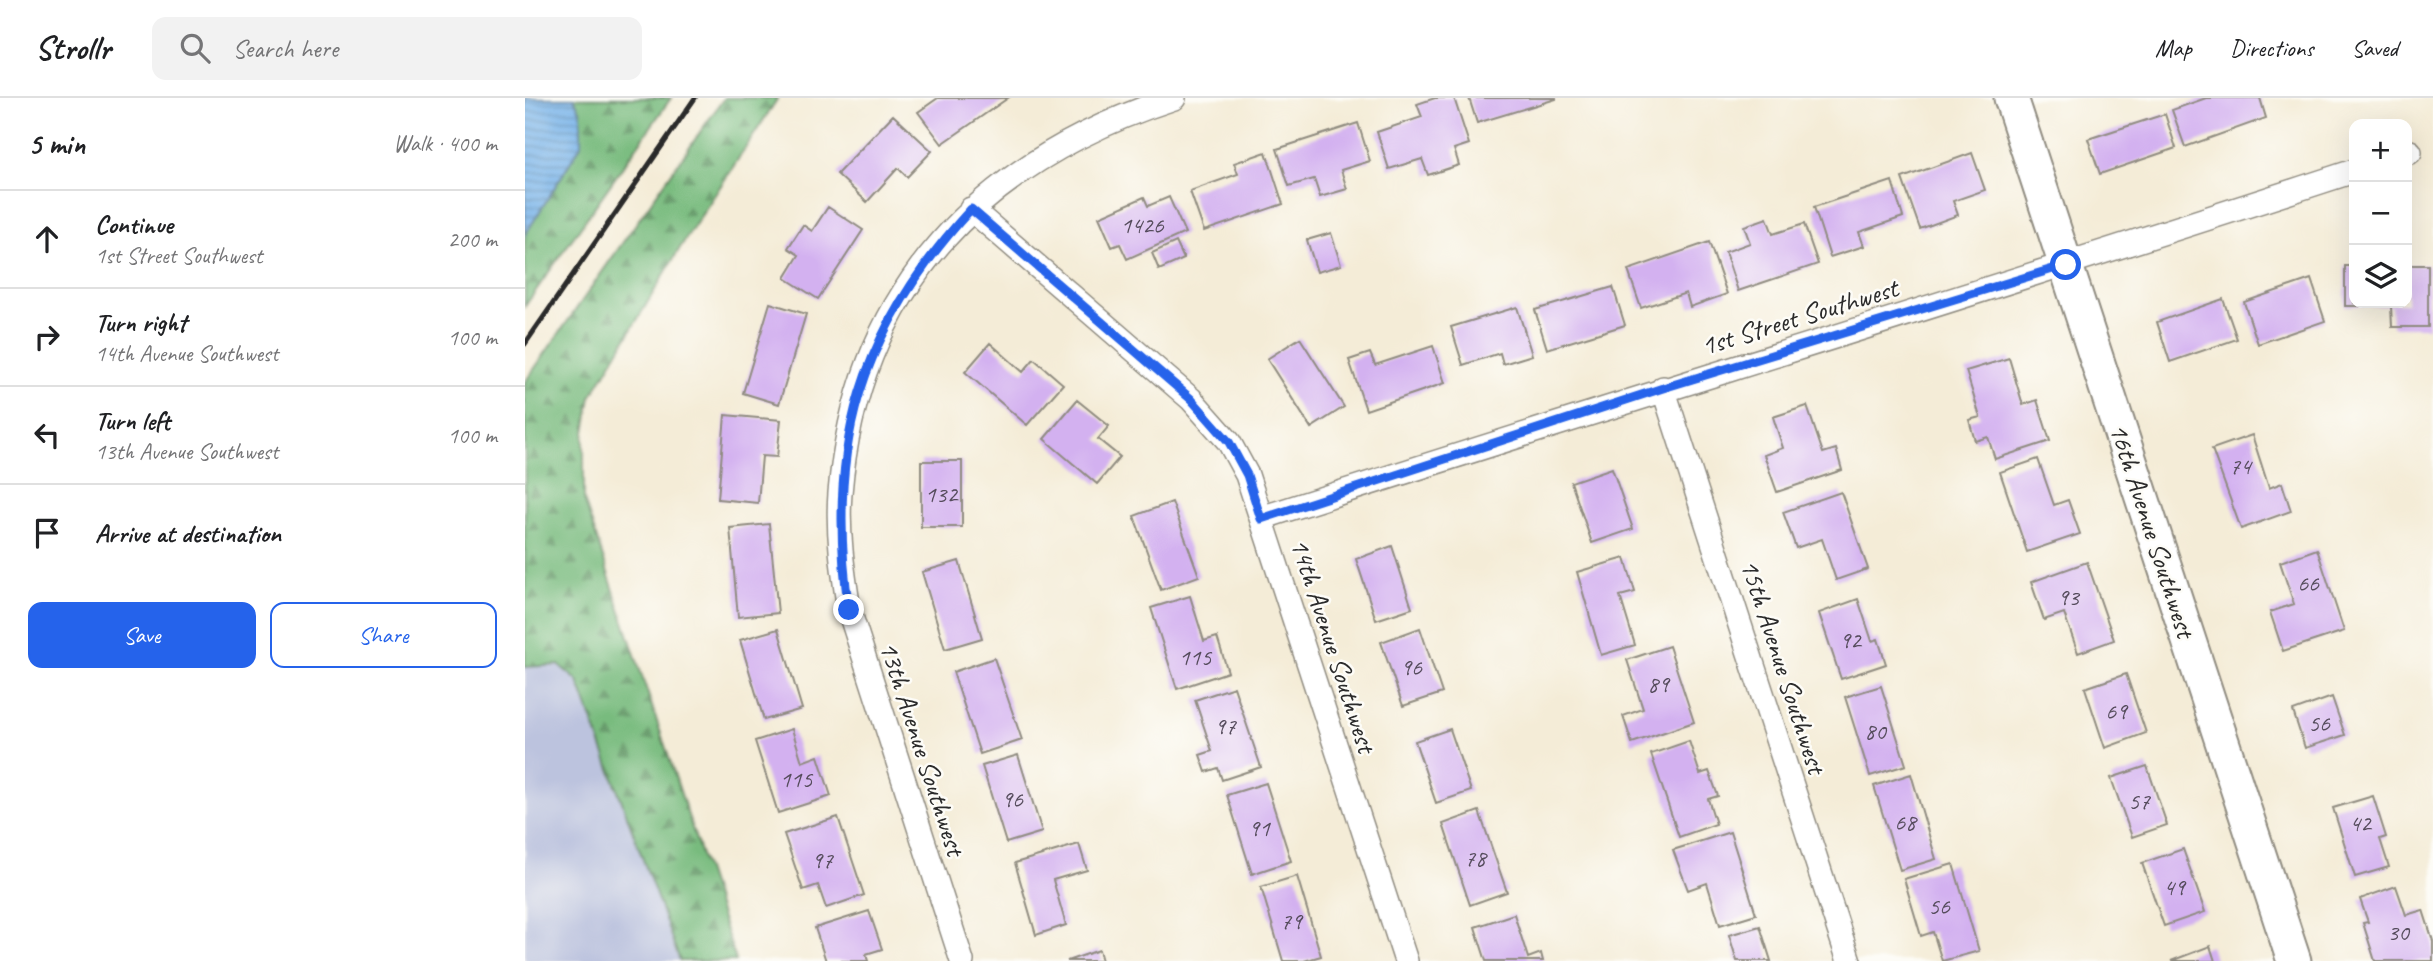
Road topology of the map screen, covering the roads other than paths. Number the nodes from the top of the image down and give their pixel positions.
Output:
1 (1174, 98) edge
2 (2011, 98) edge
3 (2349, 173) edge
4 (971, 209) junction
5 (2066, 265) junction
6 (1663, 388) junction
7 (1261, 519) junction
8 (962, 961) edge
9 (1406, 961) edge
10 (1849, 961) edge
11 (2294, 961) edge

1 - 4 street, 13th Avenue Southwest
2 - 5 street, 16th Avenue Southwest
3 - 5 street, 1st Street Southwest
4 - 7 street, 14th Avenue Southwest
4 - 8 street, 13th Avenue Southwest
5 - 6 street, 1st Street Southwest
5 - 11 street, 16th Avenue Southwest
6 - 7 street, 1st Street Southwest
6 - 10 street, 15th Avenue Southwest
7 - 9 street, 14th Avenue Southwest

